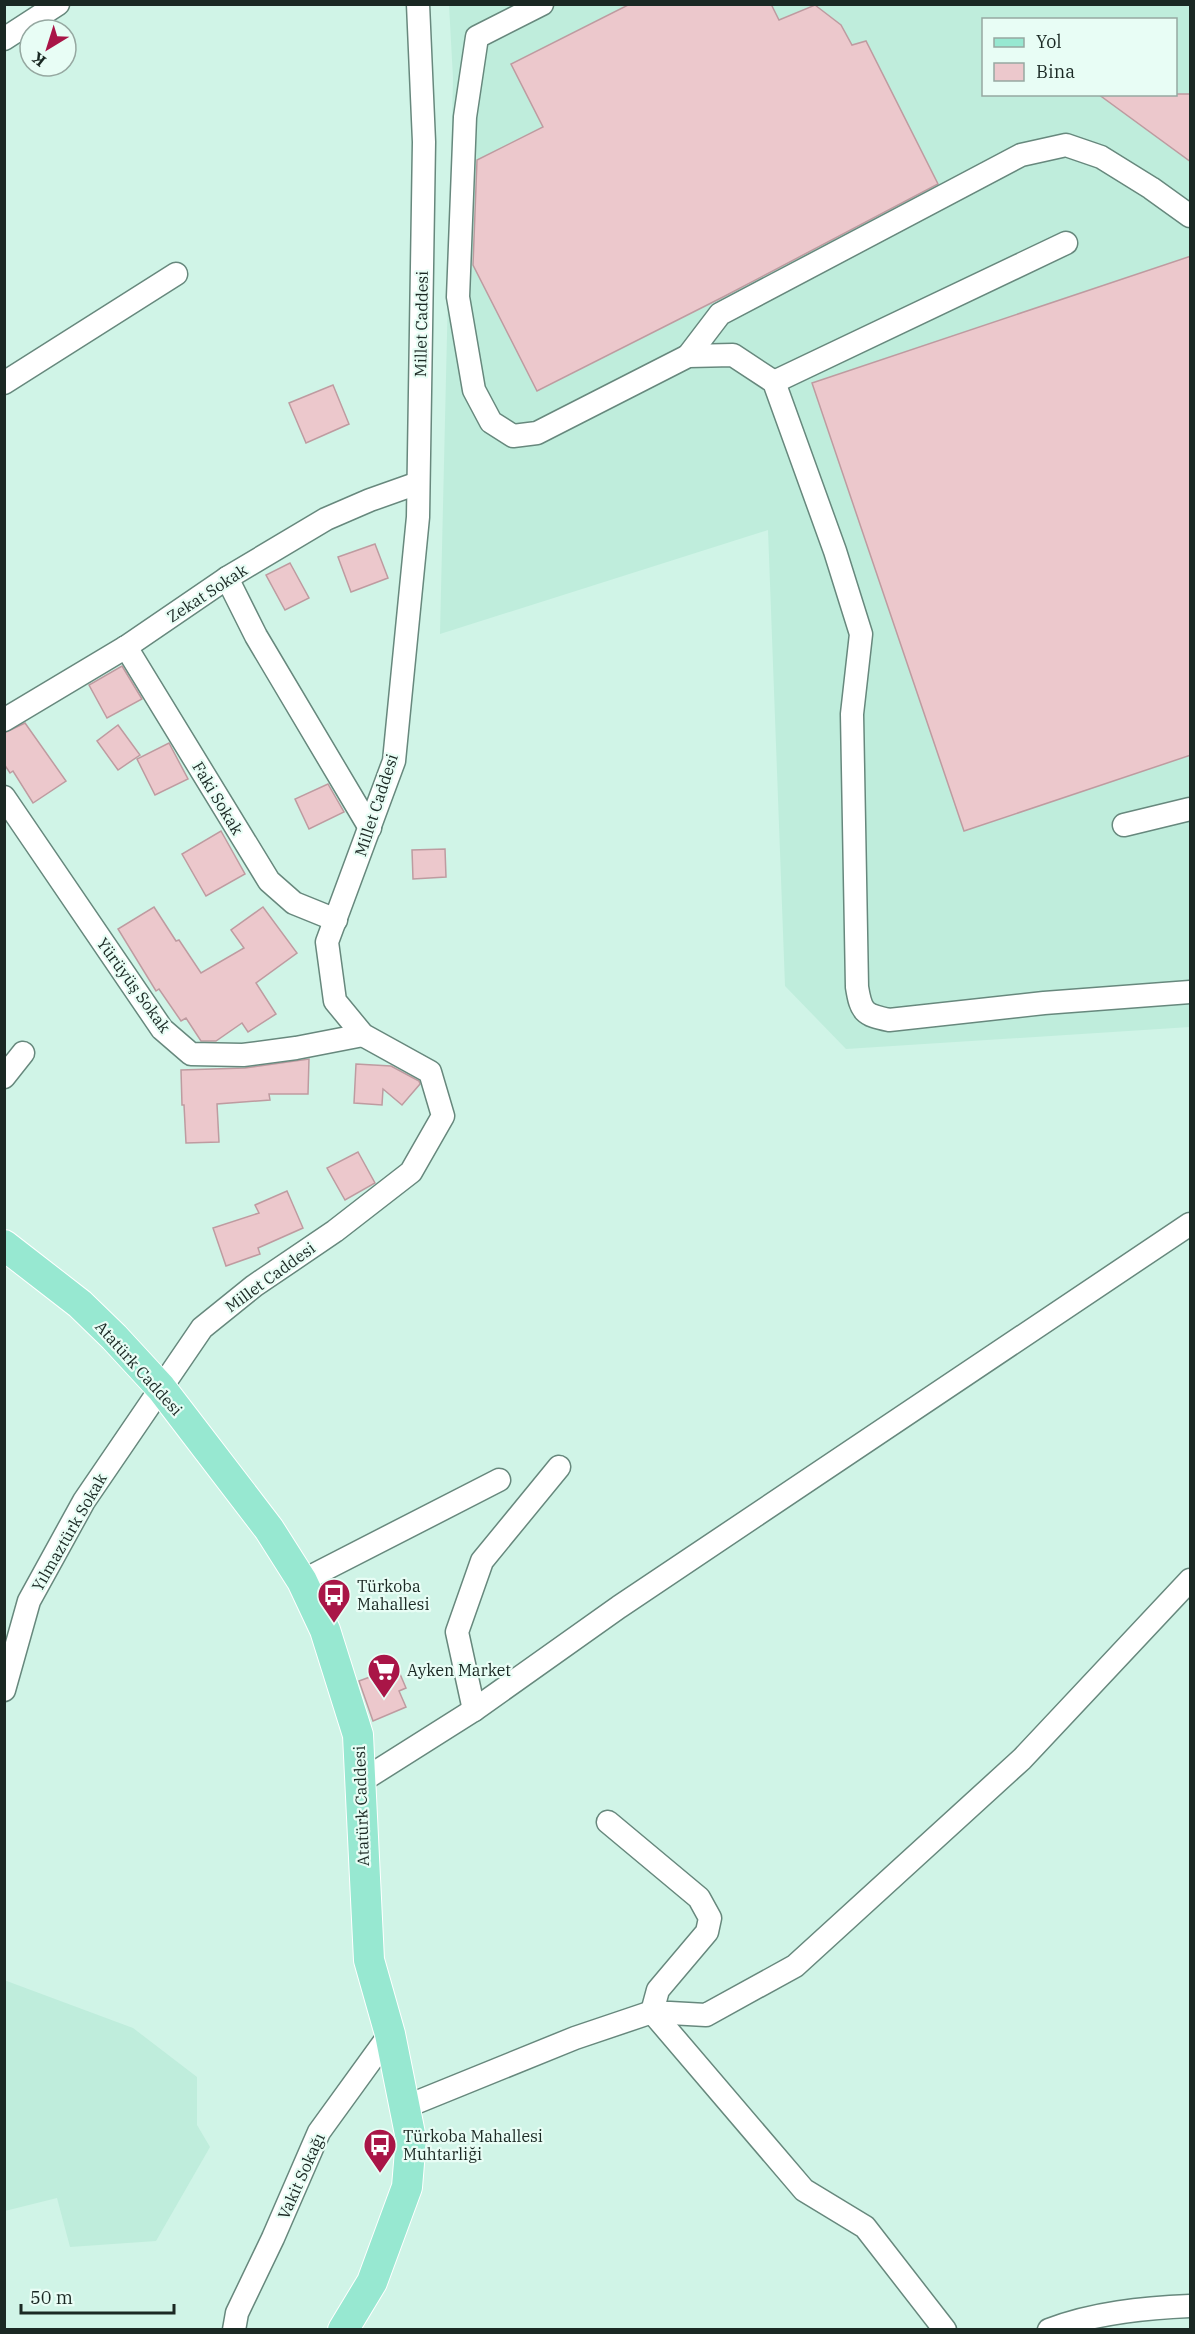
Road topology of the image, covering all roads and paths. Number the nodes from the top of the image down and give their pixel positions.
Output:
1 (58, 4) edge
2 (418, 4) edge
3 (542, 4) edge
4 (4, 39) edge
5 (1191, 216) edge
6 (1066, 243) dead end
7 (176, 274) dead end
8 (688, 356) junction
9 (4, 382) edge
10 (774, 382) junction
11 (418, 483) junction
12 (227, 578) junction
13 (126, 647) junction
14 (4, 720) edge
15 (4, 797) edge
16 (1191, 809) edge
17 (1124, 825) dead end
18 (370, 828) junction
19 (336, 920) junction
20 (1191, 992) edge
21 (363, 1035) junction
22 (23, 1053) dead end
23 (4, 1077) edge
24 (1191, 1224) edge
25 (4, 1245) edge
26 (161, 1388) junction
27 (559, 1467) dead end
28 (499, 1480) dead end
29 (1191, 1580) edge
30 (302, 1581) junction
31 (4, 1690) edge
32 (474, 1710) junction
33 (360, 1782) junction
34 (608, 1822) dead end
35 (652, 2012) junction
36 (390, 2034) junction
37 (405, 2107) junction
38 (1191, 2306) edge
39 (234, 2330) edge
40 (343, 2330) edge
41 (945, 2330) edge
42 (1048, 2330) edge

1 - 4 street
2 - 11 street, Millet Caddesi
3 - 8 street
5 - 8 street
6 - 10 street
7 - 9 street
8 - 10 street
10 - 20 street
11 - 12 street, Zekat Sokak
11 - 18 street, Millet Caddesi
12 - 13 street, Zekat Sokak
12 - 18 street
13 - 14 street, Zekat Sokak
13 - 19 street, Faki Sokak
15 - 21 street, Yürüyüş Sokak
16 - 17 street
18 - 19 street, Millet Caddesi
19 - 21 street, Millet Caddesi
21 - 26 street, Millet Caddesi
22 - 23 street
24 - 32 street
25 - 26 main road, Atatürk Caddesi
26 - 30 main road, Atatürk Caddesi
26 - 31 street, Yılmaztürk Sokak
27 - 32 street
28 - 30 street
29 - 35 street
30 - 33 main road, Atatürk Caddesi
32 - 33 street
33 - 36 main road, Atatürk Caddesi
34 - 35 street
35 - 37 street
35 - 41 street
36 - 37 main road, Atatürk Caddesi
36 - 39 street, Vakit Sokağı
37 - 40 main road, Atatürk Caddesi
38 - 42 street

